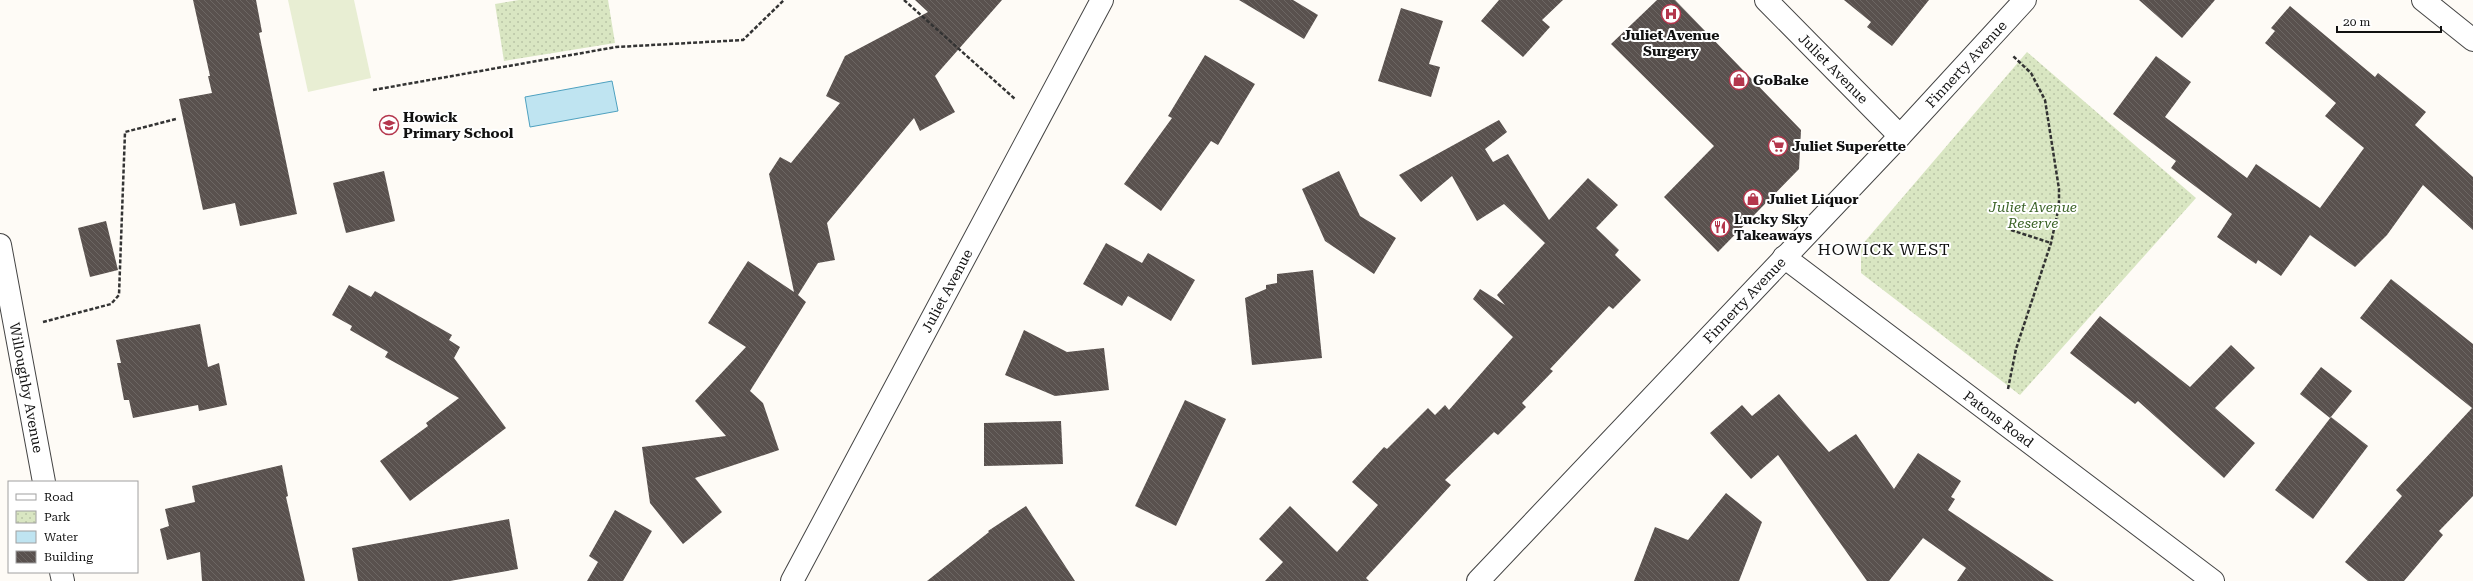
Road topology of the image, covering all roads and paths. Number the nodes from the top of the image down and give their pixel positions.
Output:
1 (784, 0) edge
2 (904, 0) edge
3 (1102, 0) edge
4 (1766, 0) edge
5 (2025, 0) edge
6 (2423, 0) edge
7 (1994, 36) junction
8 (2473, 40) edge
9 (373, 90) dead end
10 (1040, 117) junction
11 (176, 119) dead end
12 (1900, 136) junction
13 (2011, 230) dead end
14 (2051, 243) junction
15 (0, 245) edge
16 (1784, 257) junction
17 (16, 330) junction
18 (2001, 421) junction
19 (44, 481) edge
20 (2206, 579) edge
21 (792, 581) edge
22 (1478, 581) edge

1 - 9 path
2 - 10 path
3 - 10 street, Juliet Avenue
4 - 12 street, Juliet Avenue
5 - 7 street, Finnerty Avenue
6 - 8 street
7 - 12 street, Finnerty Avenue
7 - 14 path
10 - 21 street, Juliet Avenue
11 - 17 path
12 - 16 street, Finnerty Avenue
13 - 14 path
14 - 18 path
15 - 17 street, Willoughby Avenue
16 - 18 street, Patons Road
16 - 22 street, Finnerty Avenue
17 - 19 street, Willoughby Avenue
18 - 20 street, Patons Road

